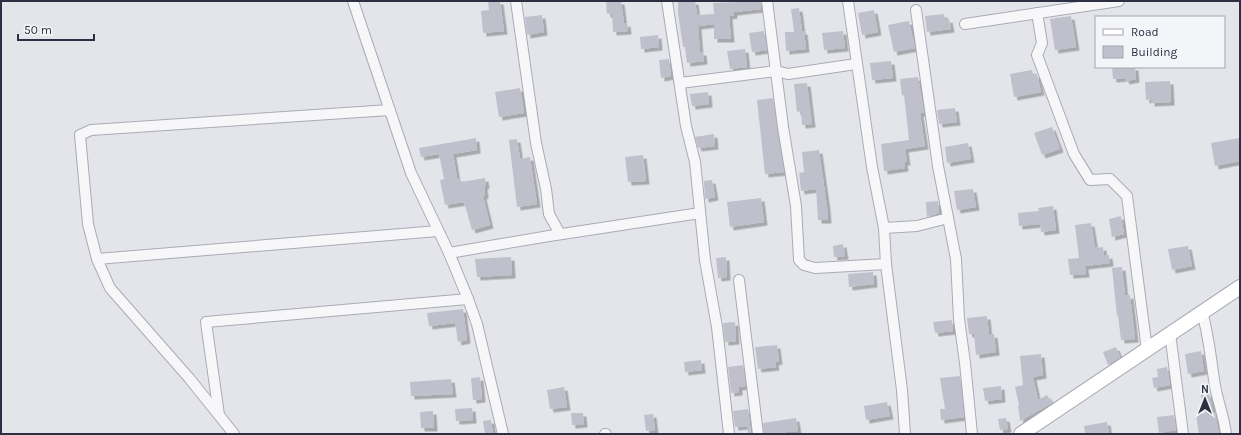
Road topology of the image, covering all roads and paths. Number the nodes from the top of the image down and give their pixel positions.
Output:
1 (353, 1) edge
2 (516, 1) edge
3 (667, 1) edge
4 (767, 1) edge
5 (848, 1) edge
6 (1119, 1) edge
7 (916, 10) dead end
8 (1037, 13) junction
9 (964, 24) dead end
10 (856, 64) junction
11 (776, 70) junction
12 (680, 82) junction
13 (390, 110) junction
14 (700, 213) junction
15 (948, 218) junction
16 (884, 228) junction
17 (438, 231) junction
18 (560, 234) junction
19 (449, 253) junction
20 (97, 259) junction
21 (886, 264) junction
22 (739, 280) dead end
23 (1240, 287) edge
24 (468, 299) junction
25 (1202, 312) junction
26 (1170, 334) junction
27 (1147, 350) junction
28 (219, 415) junction
29 (234, 434) edge
30 (503, 434) edge
31 (729, 434) edge
32 (758, 434) edge
33 (905, 434) edge
34 (972, 434) edge
35 (1021, 434) edge
36 (1183, 434) edge
37 (1226, 434) edge

1 - 13 street
2 - 18 street
3 - 12 street
4 - 11 street
5 - 10 street
6 - 8 street
7 - 15 street
8 - 9 street
8 - 27 street
10 - 11 street
10 - 16 street
11 - 12 street
11 - 21 street
12 - 14 street
13 - 17 street
13 - 20 street
14 - 18 street
14 - 31 street
15 - 16 street
15 - 34 street
16 - 21 street
17 - 19 street
17 - 20 street
18 - 19 street
19 - 24 street
20 - 28 street
21 - 33 street
22 - 32 street
23 - 25 street
24 - 28 street
24 - 30 street
25 - 26 street
25 - 37 street
26 - 27 street
26 - 36 street
27 - 35 street
28 - 29 street

